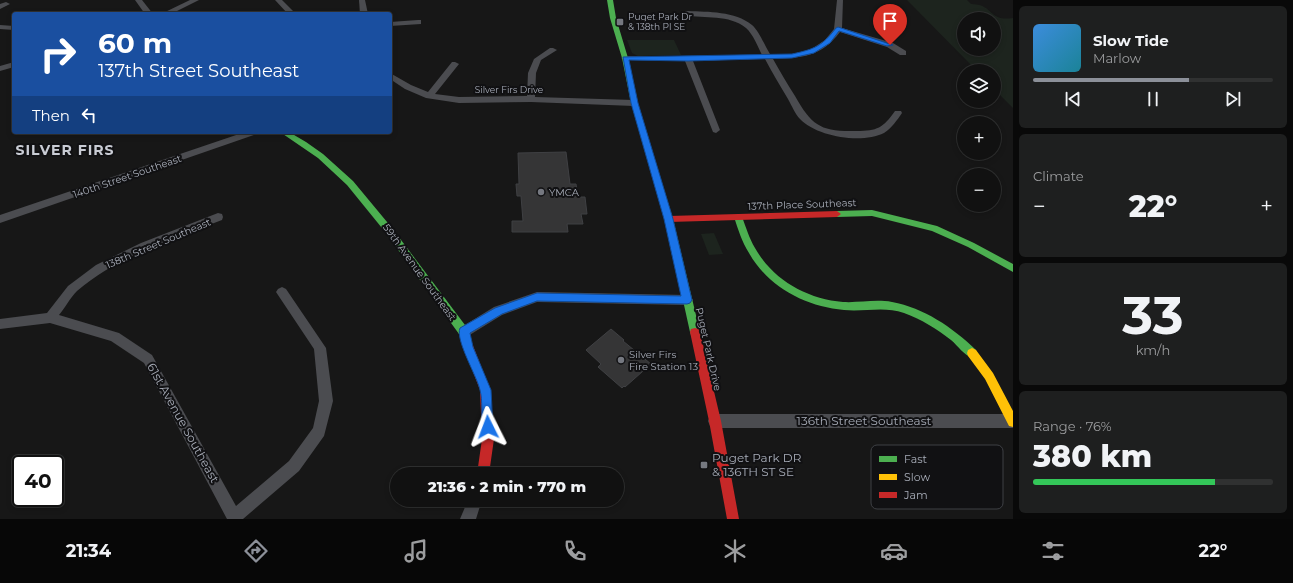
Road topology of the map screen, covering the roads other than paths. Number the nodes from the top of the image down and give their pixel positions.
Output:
1 (138, 0) edge
2 (196, 0) edge
3 (278, 0) edge
4 (362, 0) edge
5 (610, 0) edge
6 (840, 0) edge
7 (147, 12) edge
8 (169, 12) edge
9 (290, 12) edge
10 (364, 12) edge
11 (688, 14) dead end
12 (418, 22) dead end
13 (392, 24) edge
14 (0, 27) edge
15 (12, 28) edge
16 (838, 29) junction
17 (553, 50) dead end
18 (903, 53) dead end
19 (768, 56) junction
20 (625, 58) junction
21 (688, 59) junction
22 (455, 64) dead end
23 (12, 65) edge
24 (0, 69) edge
25 (392, 76) edge
26 (429, 96) junction
27 (531, 100) junction
28 (634, 103) junction
29 (898, 113) dead end
30 (716, 130) dead end
31 (248, 134) edge
32 (287, 134) edge
33 (218, 217) dead end
34 (738, 217) junction
35 (0, 219) edge
36 (669, 219) junction
37 (1013, 268) edge
38 (282, 292) dead end
39 (687, 300) junction
40 (50, 318) junction
41 (0, 324) edge
42 (464, 332) junction
43 (715, 421) junction
44 (1013, 422) edge
45 (484, 467) edge
46 (473, 507) edge
47 (234, 518) edge
48 (468, 519) edge
49 (733, 519) edge

1 - 7 street
2 - 8 street
3 - 9 street
4 - 10 street
5 - 20 street, Puget Park Drive
6 - 16 street
11 - 19 street
12 - 13 street
14 - 15 street
16 - 18 street
16 - 19 street
17 - 27 street
19 - 21 street
19 - 29 street
20 - 21 street
20 - 28 street, Puget Park Drive
21 - 30 street
22 - 26 street
23 - 24 street
25 - 26 street, Silver Firs Drive
26 - 27 street, Silver Firs Drive
27 - 28 street, Silver Firs Drive
28 - 36 street, Puget Park Drive
31 - 35 street, 140th Street Southeast
32 - 42 street, 59th Avenue Southeast
33 - 40 street, 138th Street Southeast
34 - 36 street, 137th Place Southeast
34 - 37 street, 137th Place Southeast
34 - 44 street
36 - 39 street, Puget Park Drive
38 - 47 street
39 - 42 street
39 - 43 street, Puget Park Drive
40 - 41 street
40 - 47 street, 61st Avenue Southeast
42 - 45 street, 59th Avenue Southeast
43 - 44 street, 136th Street Southeast
43 - 49 street, Puget Park Drive
46 - 48 street

